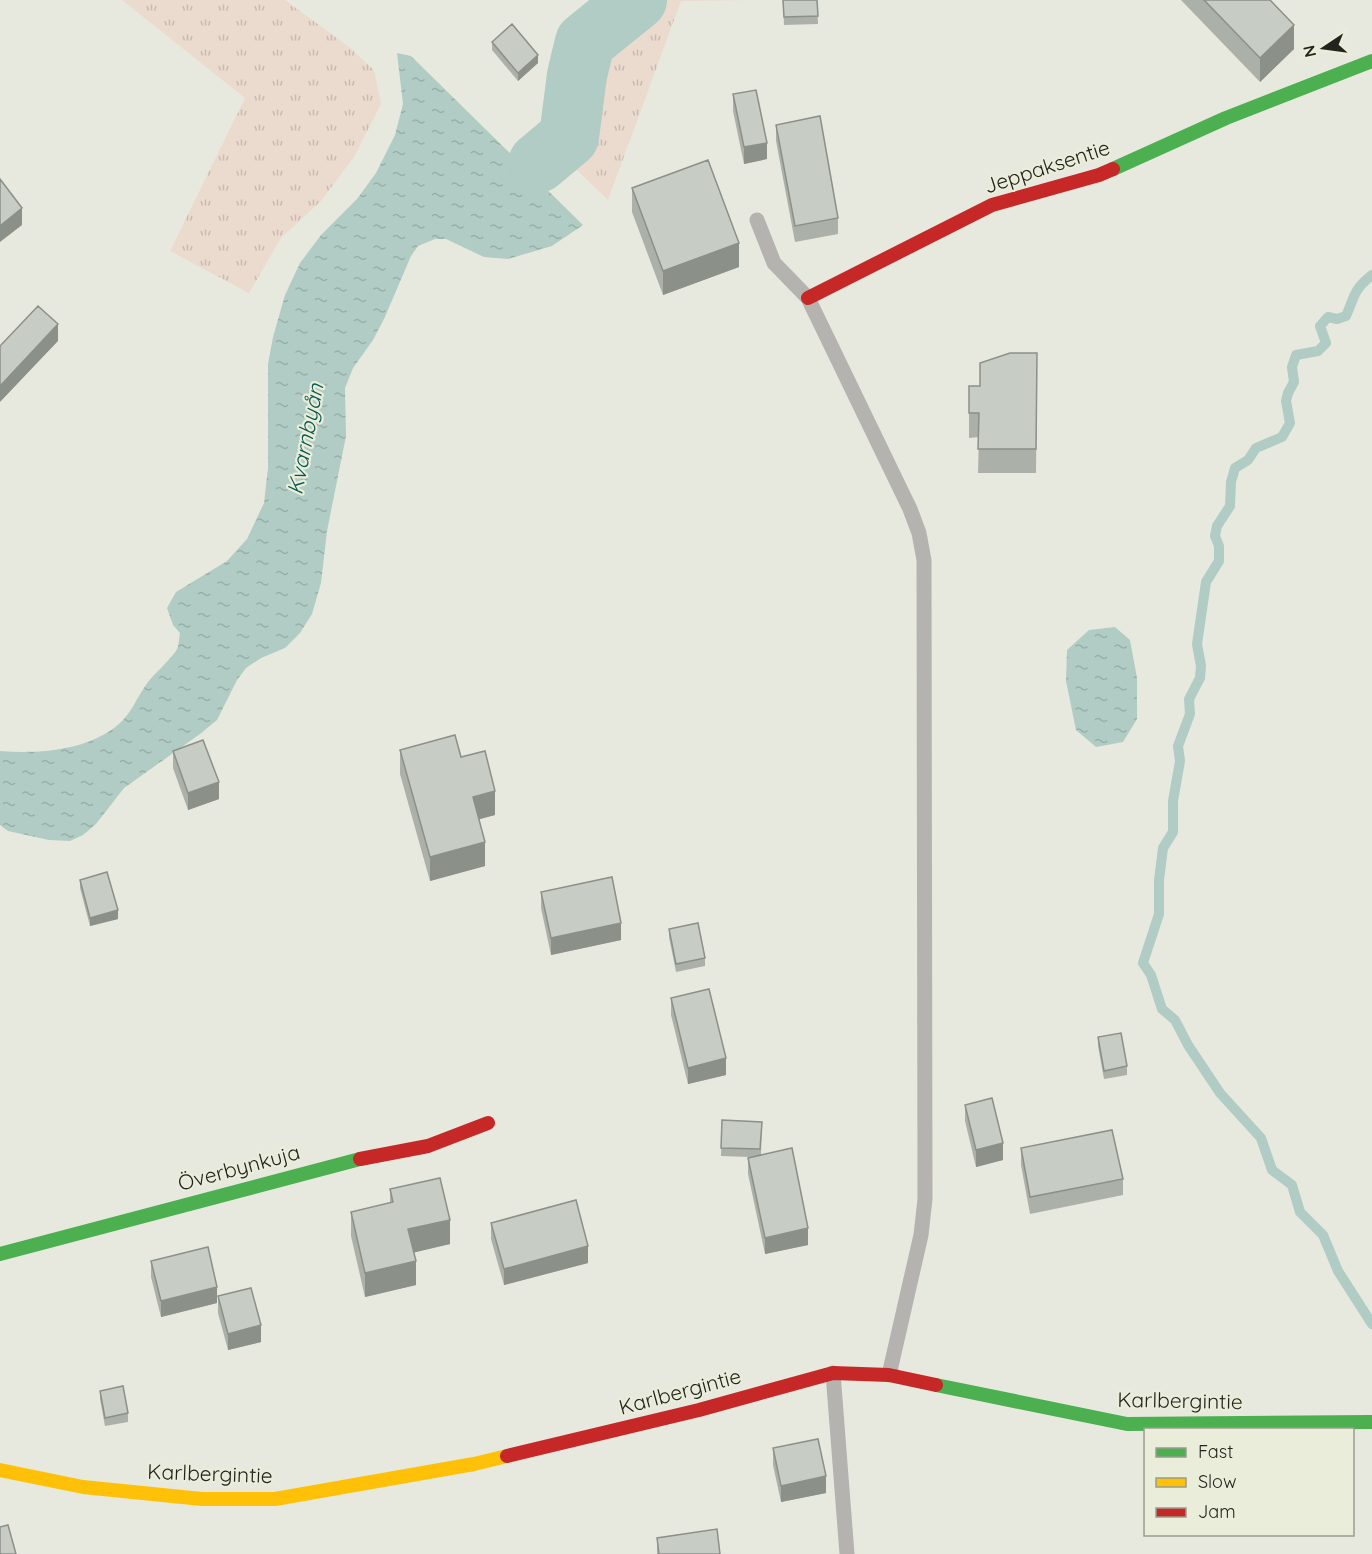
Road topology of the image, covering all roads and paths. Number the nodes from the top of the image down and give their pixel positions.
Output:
1 (1372, 61) edge
2 (757, 220) dead end
3 (808, 298) junction
4 (488, 1123) dead end
5 (0, 1254) edge
6 (833, 1373) junction
7 (889, 1375) junction
8 (1372, 1422) edge
9 (0, 1470) edge
10 (847, 1554) edge

1 - 3 street, Jeppaksentie
2 - 3 lane
3 - 7 lane
4 - 5 street, Överbynkuja
6 - 7 street, Karlbergintie
6 - 9 street, Karlbergintie
6 - 10 lane
7 - 8 street, Karlbergintie

